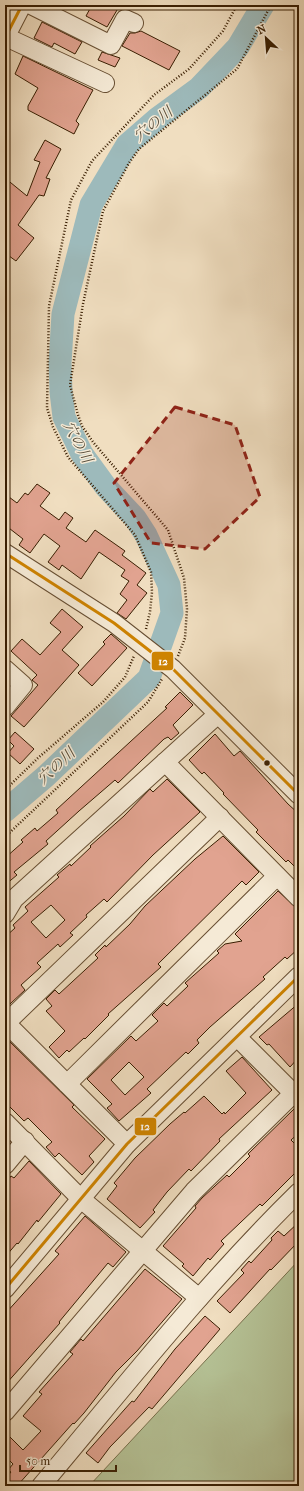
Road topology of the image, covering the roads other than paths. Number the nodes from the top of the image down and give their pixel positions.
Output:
1 (22, 5) edge
2 (31, 5) edge
3 (134, 23) dead end
4 (7, 31) edge
5 (105, 84) dead end
6 (5, 553) edge
7 (5, 669) edge
8 (5, 707) edge
9 (218, 714) junction
10 (165, 762) junction
11 (299, 795) edge
12 (220, 817) junction
13 (277, 876) junction
14 (299, 898) edge
15 (5, 914) edge
16 (299, 976) edge
17 (6, 1023) edge
18 (237, 1037) junction
19 (67, 1084) junction
20 (297, 1093) edge
21 (5, 1122) edge
22 (25, 1141) junction
23 (127, 1144) junction
24 (5, 1165) edge
25 (299, 1192) edge
26 (81, 1198) junction
27 (142, 1251) junction
28 (5, 1289) edge
29 (199, 1298) junction
30 (5, 1412) edge
31 (40, 1486) edge

1 - 4 street
2 - 3 street
4 - 5 street
6 - 9 street
7 - 8 street
9 - 10 street
9 - 11 street
10 - 12 street
10 - 15 street
12 - 13 street
12 - 17 street
13 - 14 street
13 - 19 street
16 - 18 street
17 - 19 street
18 - 20 street
18 - 23 street
19 - 23 street
20 - 27 street
21 - 22 street
22 - 24 street
22 - 26 street
23 - 26 street
25 - 29 street
26 - 27 street
26 - 28 street
27 - 29 street
27 - 30 street
29 - 31 street

